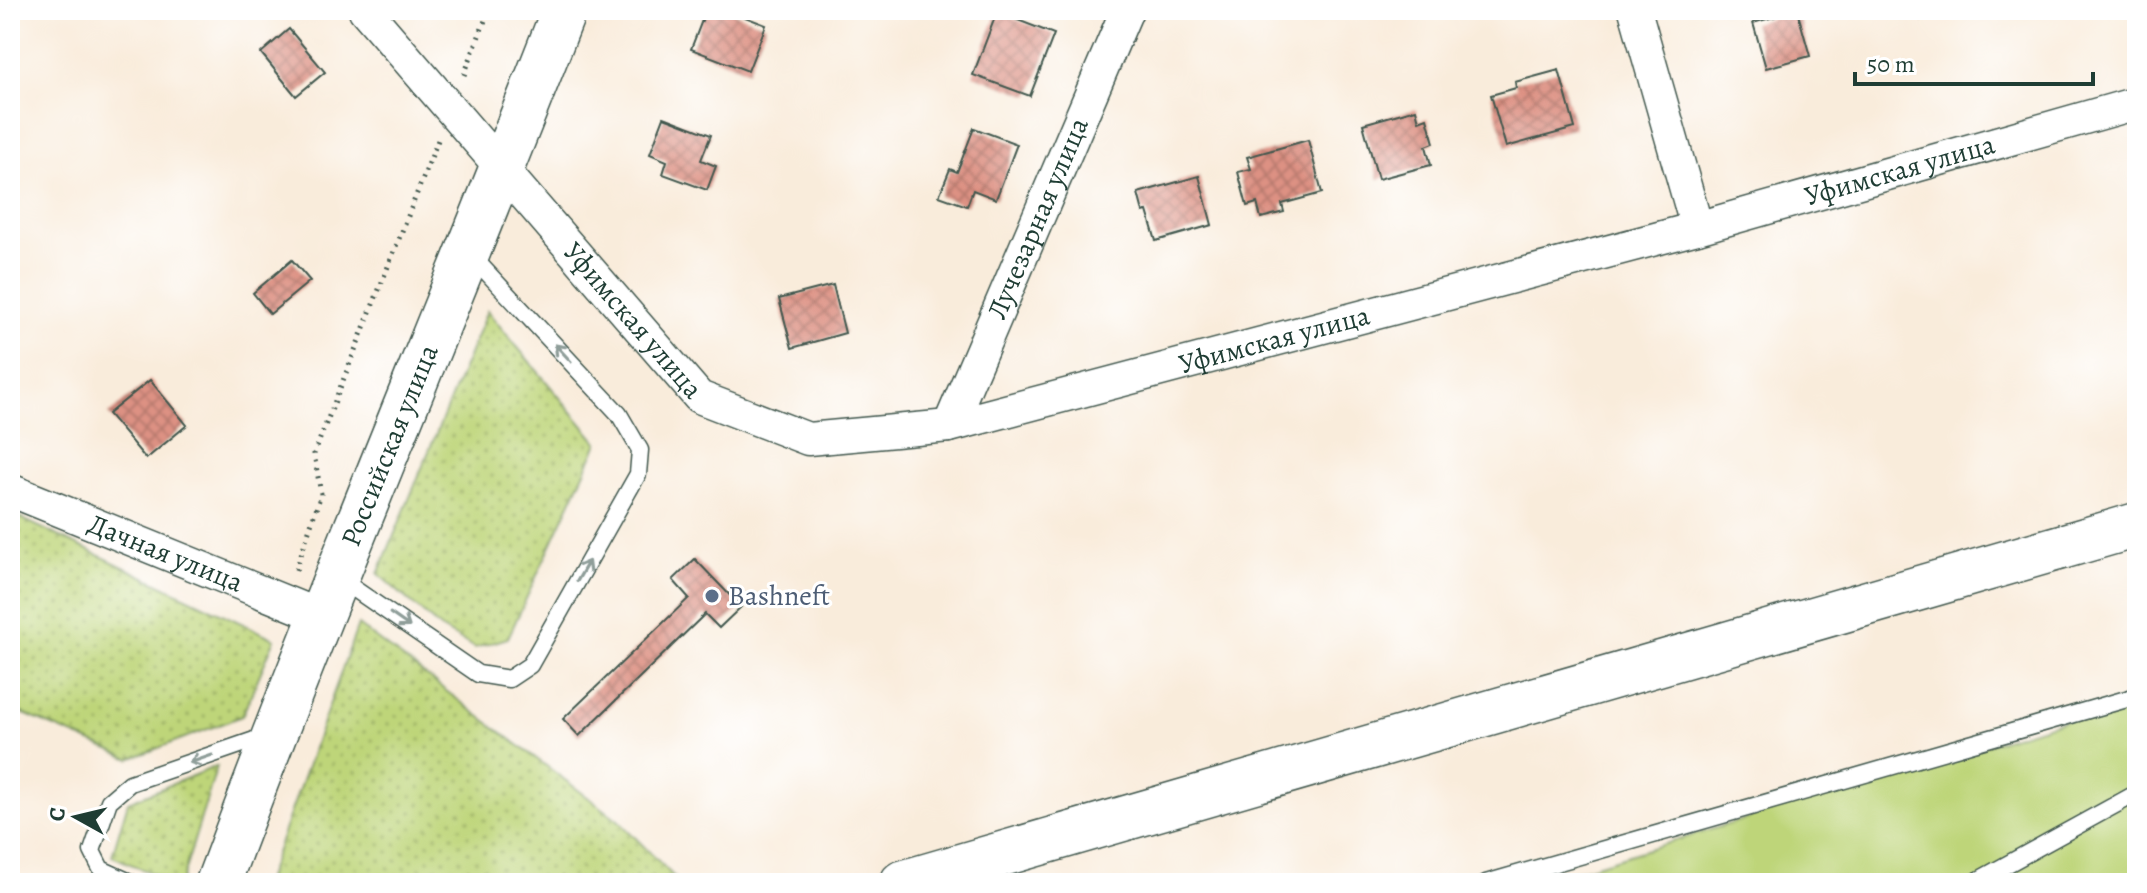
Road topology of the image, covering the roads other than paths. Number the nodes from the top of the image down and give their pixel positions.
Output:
1 (365, 10) edge
2 (564, 10) edge
3 (1127, 10) edge
4 (1635, 10) edge
5 (2137, 103) edge
6 (502, 171) junction
7 (1697, 228) junction
8 (468, 252) junction
9 (949, 426) junction
10 (10, 490) edge
11 (2137, 525) edge
12 (335, 576) junction
13 (302, 609) junction
14 (2137, 696) edge
15 (274, 733) junction
16 (2137, 793) edge
17 (229, 872) edge
18 (132, 883) edge
19 (902, 883) edge
20 (1486, 883) edge
21 (1973, 883) edge

1 - 6 street, Уфимская улица
2 - 6 main road, Российская улица
3 - 9 street, Лучезарная улица
4 - 7 street
5 - 7 street, Уфимская улица
6 - 8 main road, Российская улица
6 - 9 street, Уфимская улица
7 - 9 street, Уфимская улица
8 - 12 main road, Российская улица
12 -> 8 lane
10 - 13 street, Дачная улица
11 - 19 main road
12 - 13 main road, Российская улица
13 - 15 main road, Российская улица
14 - 20 lane
15 - 17 main road, Российская улица
15 -> 18 lane
16 - 21 lane

